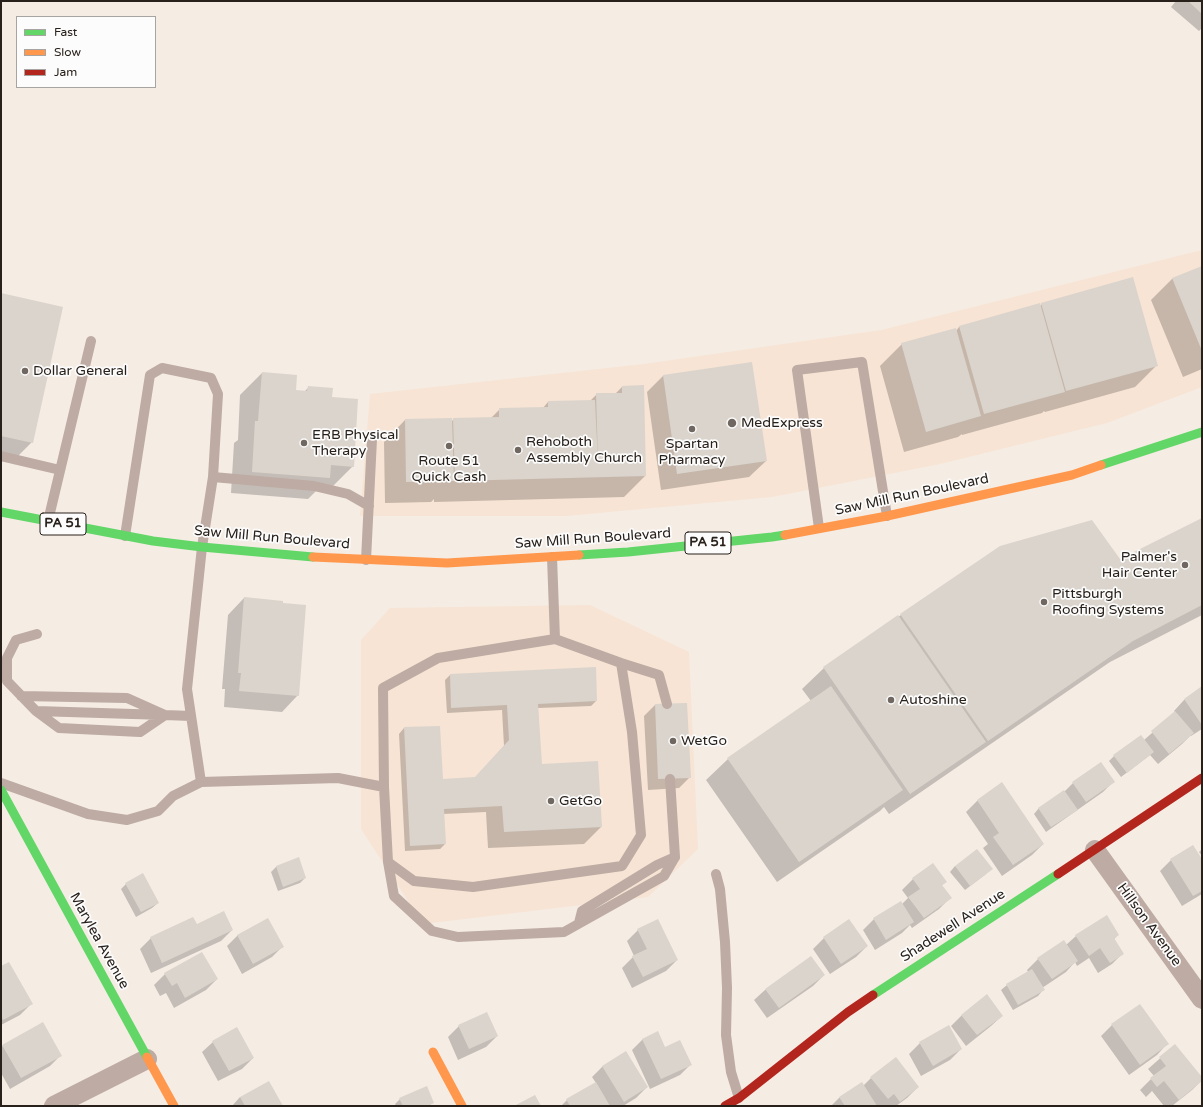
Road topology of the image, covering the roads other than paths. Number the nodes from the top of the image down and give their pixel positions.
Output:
1 (91, 341) dead end
2 (1202, 432) edge
3 (372, 439) dead end
4 (1, 456) edge
5 (60, 470) junction
6 (213, 477) junction
7 (369, 506) junction
8 (1, 512) edge
9 (887, 516) junction
10 (48, 521) junction
11 (819, 528) junction
12 (125, 536) junction
13 (202, 547) junction
14 (552, 556) junction
15 (366, 560) junction
16 (37, 634) dead end
17 (555, 639) junction
18 (621, 663) junction
19 (21, 696) junction
20 (667, 704) dead end
21 (36, 711) junction
22 (165, 715) junction
23 (191, 716) junction
24 (1202, 778) edge
25 (670, 779) dead end
26 (201, 782) junction
27 (1, 783) edge
28 (384, 786) junction
29 (1, 790) edge
30 (1095, 850) junction
31 (388, 862) junction
32 (716, 874) dead end
33 (1202, 1000) edge
34 (433, 1052) dead end
35 (148, 1059) junction
36 (736, 1103) edge
37 (54, 1106) edge
38 (174, 1106) edge
39 (462, 1106) edge

1 - 5 lane
2 - 9 main road, Saw Mill Run Boulevard / PA 51
3 - 7 lane
4 - 5 lane
5 - 10 lane
6 - 7 lane
6 - 12 lane
6 - 13 lane
7 - 15 lane
8 - 10 main road, Saw Mill Run Boulevard / PA 51
9 - 11 main road, Saw Mill Run Boulevard / PA 51
9 - 11 lane
10 - 12 main road, Saw Mill Run Boulevard / PA 51
11 - 14 main road, Saw Mill Run Boulevard / PA 51
12 - 13 main road, Saw Mill Run Boulevard / PA 51
13 - 15 main road, Saw Mill Run Boulevard / PA 51
13 - 23 lane
14 - 15 main road, Saw Mill Run Boulevard / PA 51
14 - 17 lane
16 - 19 lane
17 - 18 lane
17 - 28 lane
18 - 20 lane
18 - 31 lane
19 - 21 lane
19 - 22 lane
21 - 22 lane
21 - 22 lane
22 - 23 lane
23 - 26 lane
24 - 30 main road, Shadewell Avenue
25 - 31 lane
26 - 27 lane
26 - 28 lane
28 - 31 lane
29 - 35 main road, Marylea Avenue
30 - 33 street, Hillson Avenue
30 - 36 main road, Shadewell Avenue
32 - 36 lane
34 - 39 main road
35 - 37 street
35 - 38 main road, Marylea Avenue

